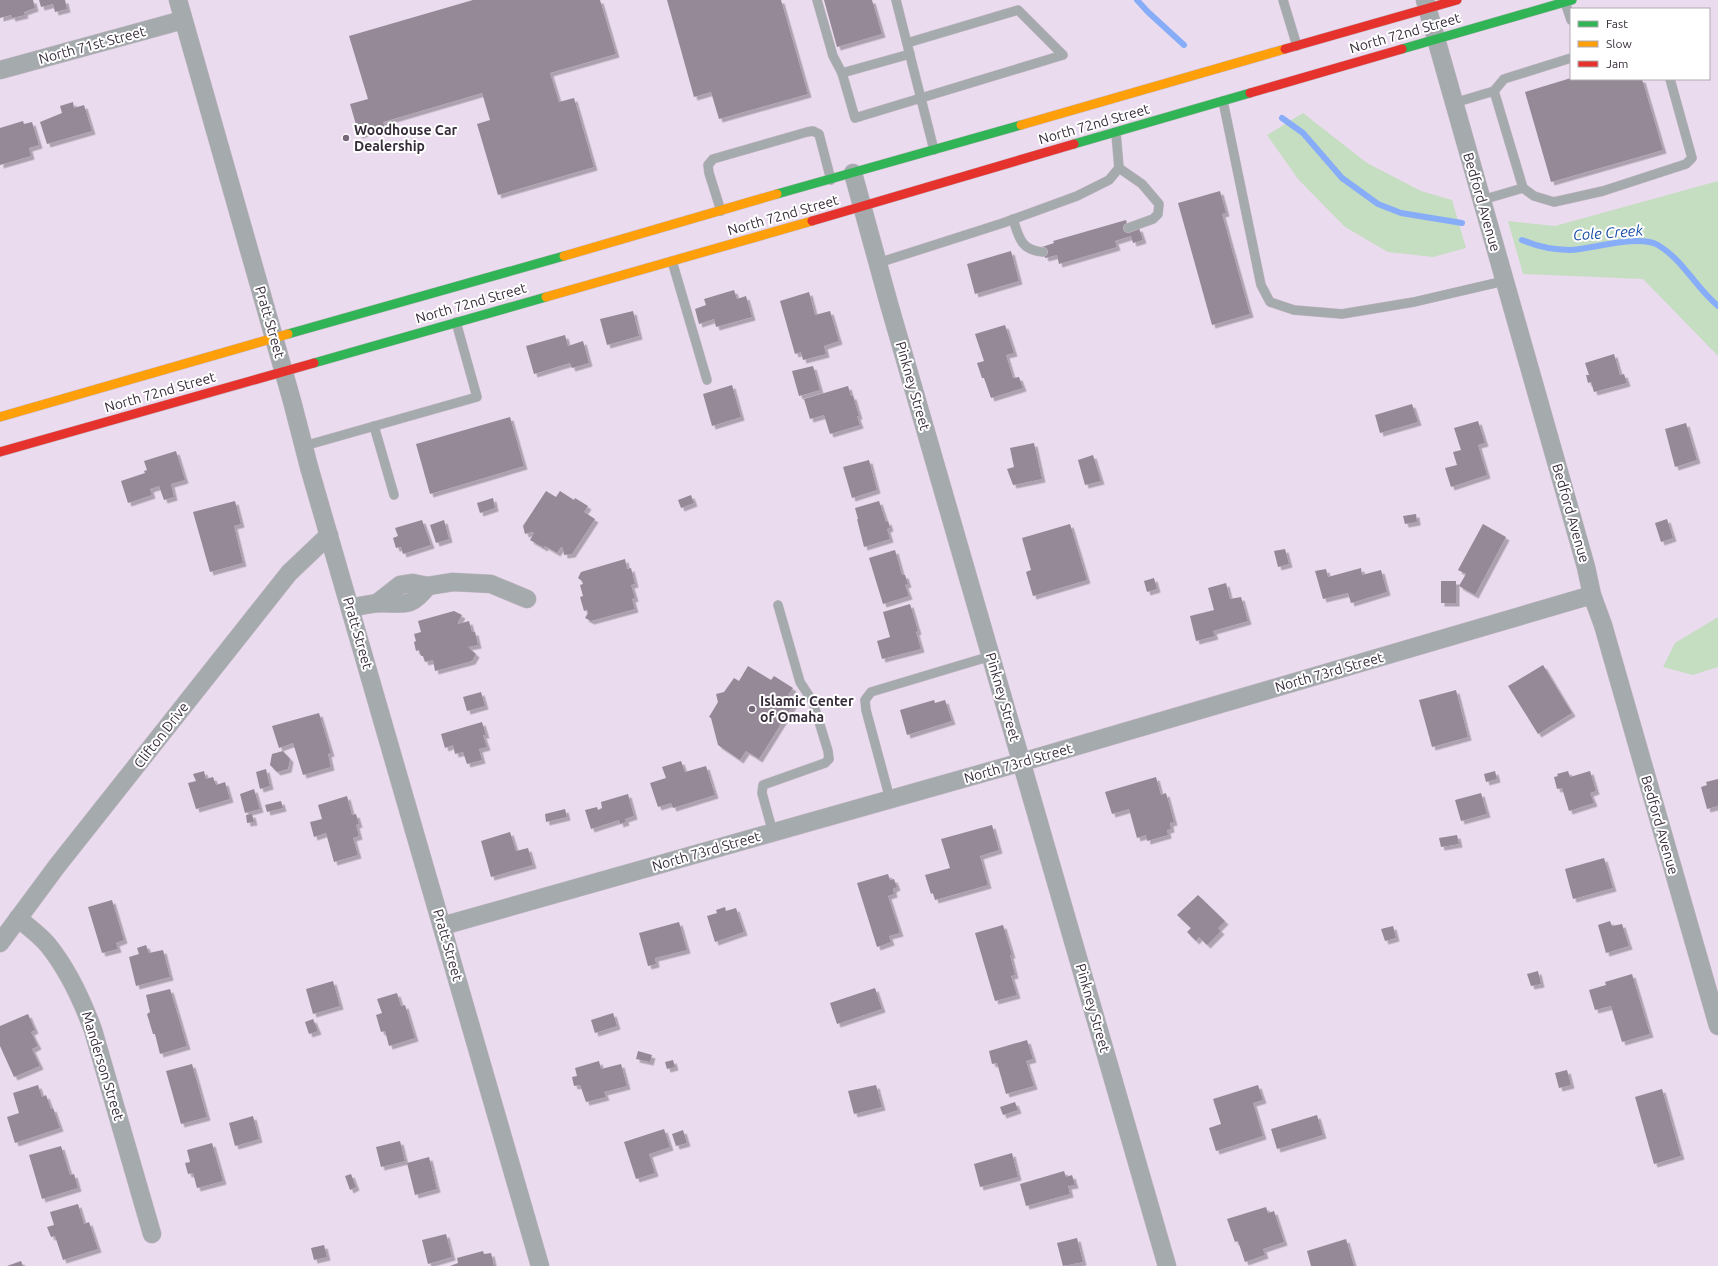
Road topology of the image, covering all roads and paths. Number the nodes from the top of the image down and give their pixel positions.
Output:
1 (178, 0) edge
2 (817, 0) edge
3 (896, 0) edge
4 (1283, 0) edge
5 (1457, 0) edge
6 (1569, 1) edge
7 (1426, 4) edge
8 (183, 20) junction
9 (1436, 39) junction
10 (907, 43) junction
11 (1297, 46) junction
12 (910, 54) junction
13 (1570, 58) edge
14 (0, 70) edge
15 (842, 73) junction
16 (1670, 80) edge
17 (1494, 91) junction
18 (920, 98) junction
19 (1223, 101) junction
20 (1454, 103) junction
21 (1116, 133) junction
22 (934, 150) junction
23 (1119, 168) junction
24 (853, 173) junction
25 (831, 180) junction
26 (1523, 188) junction
27 (1482, 200) junction
28 (862, 207) junction
29 (721, 211) junction
30 (1013, 219) junction
31 (1128, 228) dead end
32 (1043, 252) dead end
33 (672, 261) junction
34 (878, 263) junction
35 (1504, 281) junction
36 (456, 322) junction
37 (275, 339) junction
38 (284, 371) junction
39 (707, 380) dead end
40 (0, 417) edge
41 (374, 426) junction
42 (304, 446) junction
43 (0, 452) edge
44 (394, 496) dead end
45 (330, 535) junction
46 (1592, 595) junction
47 (527, 599) dead end
48 (778, 605) dead end
49 (350, 608) junction
50 (991, 656) junction
51 (1022, 762) junction
52 (890, 799) junction
53 (772, 832) junction
54 (18, 918) junction
55 (442, 926) junction
56 (0, 943) edge
57 (1718, 1026) edge
58 (152, 1234) dead end
59 (540, 1266) edge
60 (1167, 1266) edge

1 - 8 street, Pratt Street
2 - 15 lane
3 - 10 lane
4 - 11 lane
5 - 7 main road, North 72nd Street
6 - 9 main road, North 72nd Street
7 - 9 street, Bedford Avenue
7 - 11 main road, North 72nd Street
8 - 14 street, North 71st Street
8 - 37 street, Pratt Street
9 - 19 main road, North 72nd Street
9 - 20 street, Bedford Avenue
10 - 12 lane
10 - 18 lane
11 - 22 main road, North 72nd Street
12 - 15 lane
12 - 18 lane
13 - 17 lane
15 - 18 lane
16 - 26 lane
17 - 20 lane
17 - 26 lane
18 - 22 lane
19 - 21 main road, North 72nd Street
19 - 35 lane
20 - 27 street, Bedford Avenue
21 - 23 lane
21 - 28 main road, North 72nd Street
22 - 24 main road, North 72nd Street
23 - 30 lane
23 - 31 lane
24 - 25 main road, North 72nd Street
24 - 28 street, Pinkney Street
25 - 29 main road, North 72nd Street
25 - 29 lane
26 - 27 lane
27 - 35 street, Bedford Avenue
28 - 33 main road, North 72nd Street
28 - 34 street, Pinkney Street
29 - 37 main road, North 72nd Street
30 - 32 lane
30 - 34 lane
33 - 36 main road, North 72nd Street
33 - 39 lane
34 - 50 street, Pinkney Street
35 - 46 street, Bedford Avenue
36 - 38 main road, North 72nd Street
36 - 41 lane
37 - 38 street, Pratt Street
37 - 40 main road, North 72nd Street
38 - 42 street, Pratt Street
38 - 43 main road, North 72nd Street
41 - 42 lane
41 - 44 lane
42 - 45 street, Pratt Street
45 - 49 street, Pratt Street
45 - 54 street, Clifton Drive
46 - 51 street, North 73rd Street
46 - 57 street, Bedford Avenue
47 - 49 street
48 - 53 lane
49 - 55 street, Pratt Street
50 - 51 street, Pinkney Street
50 - 52 lane
51 - 52 street, North 73rd Street
51 - 60 street, Pinkney Street
52 - 53 street, North 73rd Street
53 - 55 street, North 73rd Street
54 - 56 street, Clifton Drive
54 - 58 street, Manderson Street
55 - 59 street, Pratt Street

